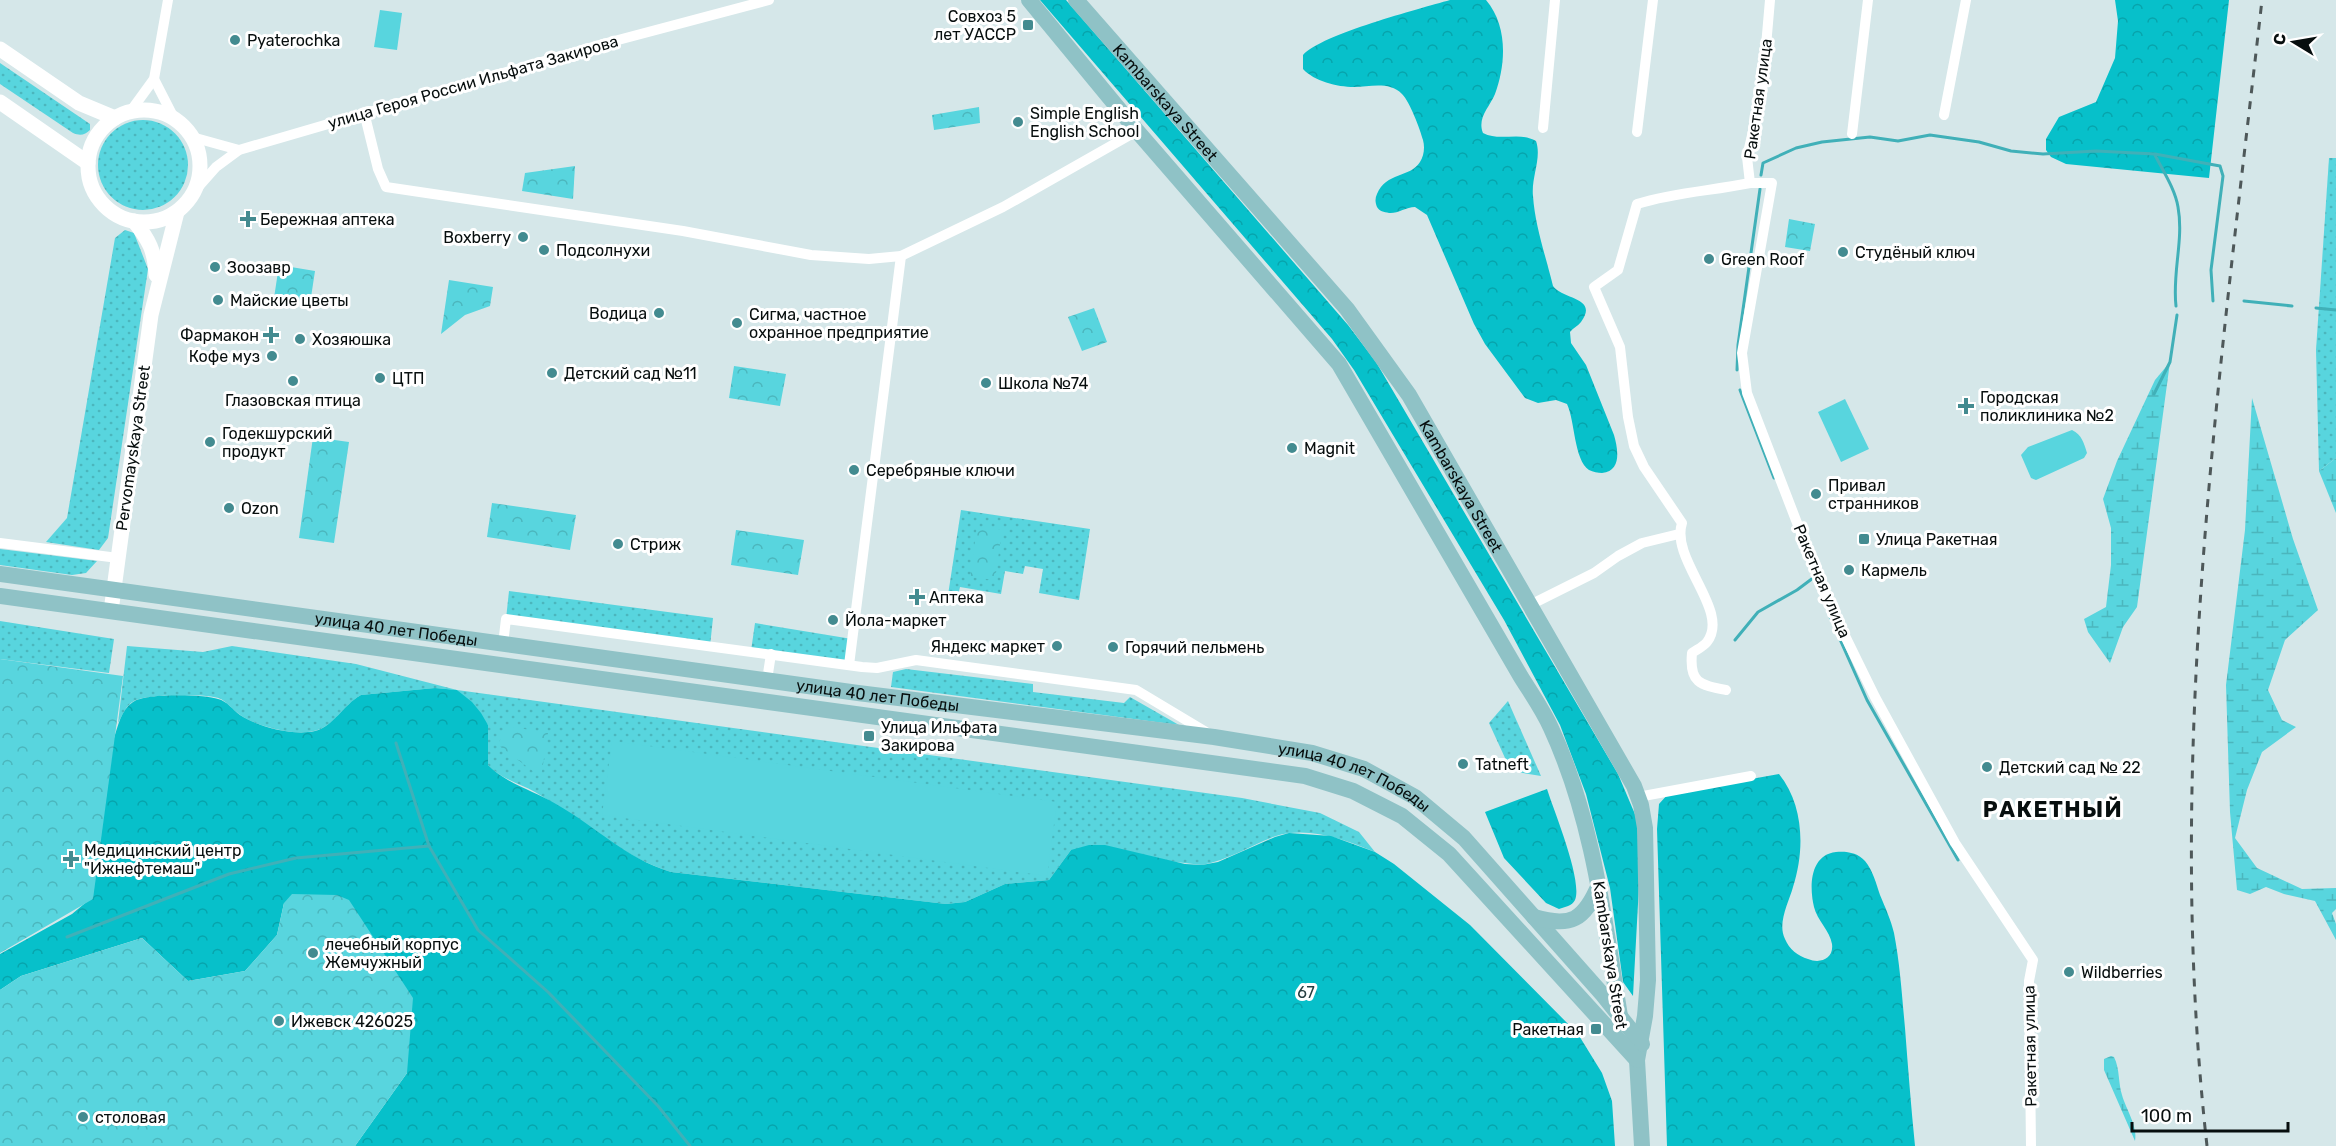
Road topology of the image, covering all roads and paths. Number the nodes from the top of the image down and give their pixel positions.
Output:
1 (168, 0) edge
2 (769, 0) edge
3 (1029, 0) edge
4 (1076, 0) edge
5 (1555, 0) edge
6 (1653, 0) edge
7 (1770, 0) edge
8 (1868, 0) edge
9 (1966, 0) edge
10 (0, 49) edge
11 (154, 79) junction
12 (0, 102) edge
13 (130, 112) junction
14 (364, 112) junction
15 (1944, 116) dead end
16 (115, 118) junction
17 (175, 120) junction
18 (1543, 128) dead end
19 (1137, 131) junction
20 (1637, 132) dead end
21 (1852, 134) dead end
22 (192, 137) junction
23 (239, 150) junction
24 (88, 163) junction
25 (1750, 183) junction
26 (193, 193) junction
27 (177, 212) junction
28 (134, 221) junction
29 (901, 256) junction
30 (157, 285) junction
31 (1679, 534) junction
32 (0, 543) edge
33 (118, 558) junction
34 (0, 574) edge
35 (113, 590) junction
36 (0, 596) edge
37 (31, 600) junction
38 (1530, 605) junction
39 (0, 606) edge
40 (111, 611) junction
41 (503, 644) junction
42 (771, 654) junction
43 (849, 665) junction
44 (767, 680) junction
45 (1726, 690) dead end
46 (1214, 737) junction
47 (1751, 776) dead end
48 (1638, 796) junction
49 (1599, 885) junction
50 (1534, 917) junction
51 (1603, 995) junction
52 (1589, 1007) junction
53 (1620, 1017) junction
54 (1624, 1046) junction
55 (1640, 1052) junction
56 (1642, 1146) edge
57 (2031, 1146) edge

1 - 11 street
2 - 14 street, улица Героя России Ильфата Закирова
3 - 19 main road, Kambarskaya Street
4 - 38 main road, Kambarskaya Street
5 - 18 street
6 - 20 street
7 - 25 street, Ракетная улица
8 - 21 street
9 - 15 street
10 - 16 main road
11 - 13 street
11 - 17 street
12 - 24 main road
13 - 16 main road
13 - 17 main road
14 - 23 street, улица Героя России Ильфата Закирова
14 - 29 street
16 - 24 main road
17 - 22 main road
19 - 29 street
19 - 49 main road, Kambarskaya Street
22 - 23 street
22 - 26 main road
23 - 26 street, улица Героя России Ильфата Закирова
24 - 28 main road
25 - 31 street
25 - 57 street, Ракетная улица
26 - 27 main road
27 - 28 main road
27 - 30 main road, Pervomayskaya Street
28 - 30 main road, Pervomayskaya Street
29 - 43 street
30 - 33 main road, Pervomayskaya Street
31 - 38 street
31 - 45 street
32 - 33 street
33 - 35 main road, Pervomayskaya Street
34 - 35 main road, улица 40 лет Победы
35 - 40 main road, Pervomayskaya Street
35 - 41 main road, улица 40 лет Победы
36 - 37 main road, улица 40 лет Победы
37 - 39 street, улица 40 лет Победы
37 - 40 main road, улица 40 лет Победы
38 - 48 main road, Kambarskaya Street
40 - 52 main road, улица 40 лет Победы
41 - 42 street
41 - 44 main road, улица 40 лет Победы
42 - 43 street
42 - 44 street
43 - 46 street
44 - 46 main road, улица 40 лет Победы
46 - 50 main road, улица 40 лет Победы
47 - 48 street
48 - 55 main road, Kambarskaya Street
49 - 50 main road
49 - 53 main road, Kambarskaya Street
50 - 51 main road, улица 40 лет Победы
51 - 52 main road
51 - 53 main road, улица 40 лет Победы
52 - 54 main road, улица 40 лет Победы
53 - 54 main road, Kambarskaya Street
53 - 55 main road, улица 40 лет Победы
54 - 55 main road, улица 40 лет Победы
55 - 56 main road, Kambarskaya Street

